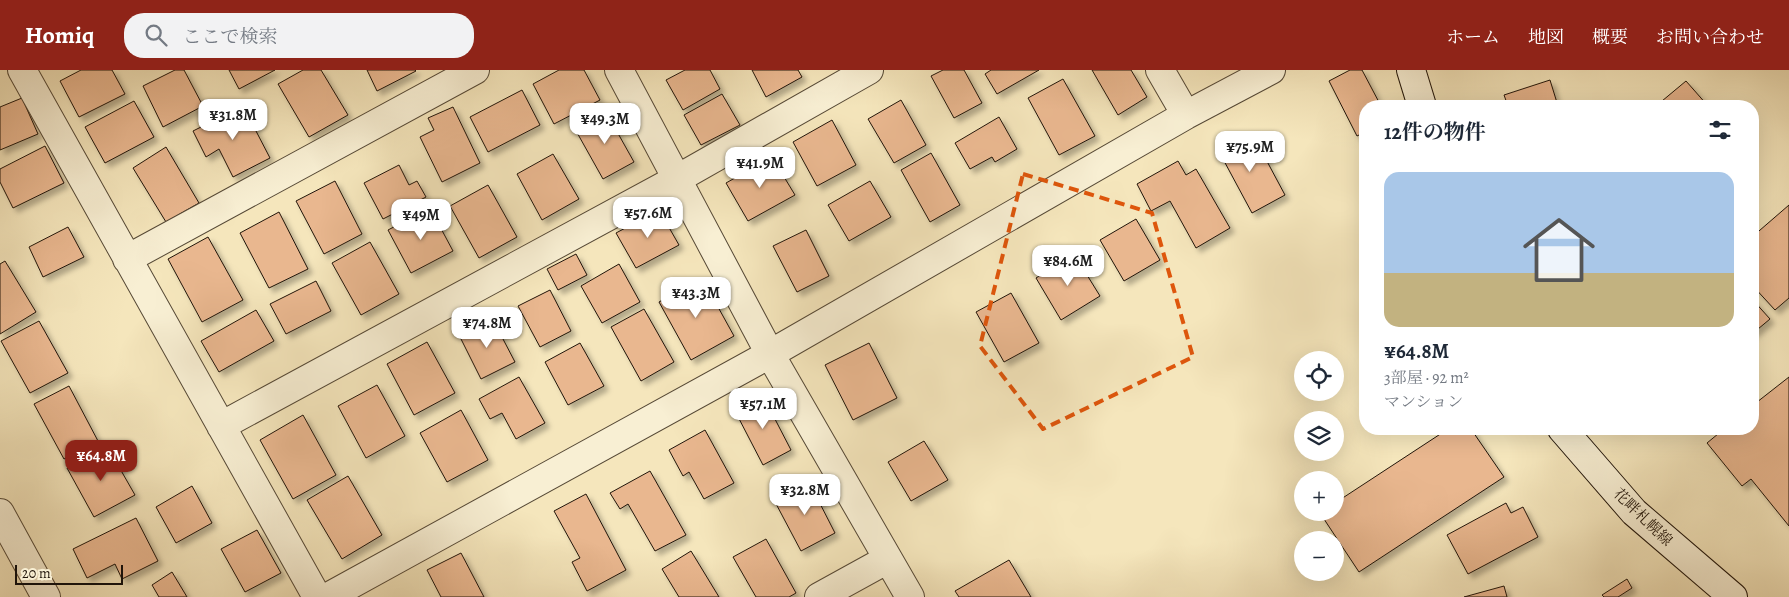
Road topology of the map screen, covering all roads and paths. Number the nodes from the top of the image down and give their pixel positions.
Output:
1 (22, 70) edge
2 (475, 70) edge
3 (619, 70) edge
4 (869, 70) edge
5 (1160, 70) edge
6 (1271, 70) edge
7 (1411, 70) edge
8 (1420, 100) edge
9 (1186, 115) junction
10 (677, 178) junction
11 (127, 259) junction
12 (770, 354) junction
13 (221, 426) junction
14 (1567, 435) edge
15 (0, 513) edge
16 (888, 559) junction
17 (46, 597) edge
18 (317, 597) edge
19 (328, 597) edge
20 (819, 597) edge
21 (910, 597) edge
22 (1733, 597) edge

1 - 11 street
2 - 11 street
3 - 10 street
4 - 10 street
5 - 9 street
6 - 9 street
7 - 8 street
9 - 12 street
10 - 12 street
10 - 13 street
11 - 13 street
12 - 16 street
12 - 19 street
13 - 18 street
14 - 22 street, 花畔札幌線
15 - 17 street
16 - 20 street
16 - 21 street

